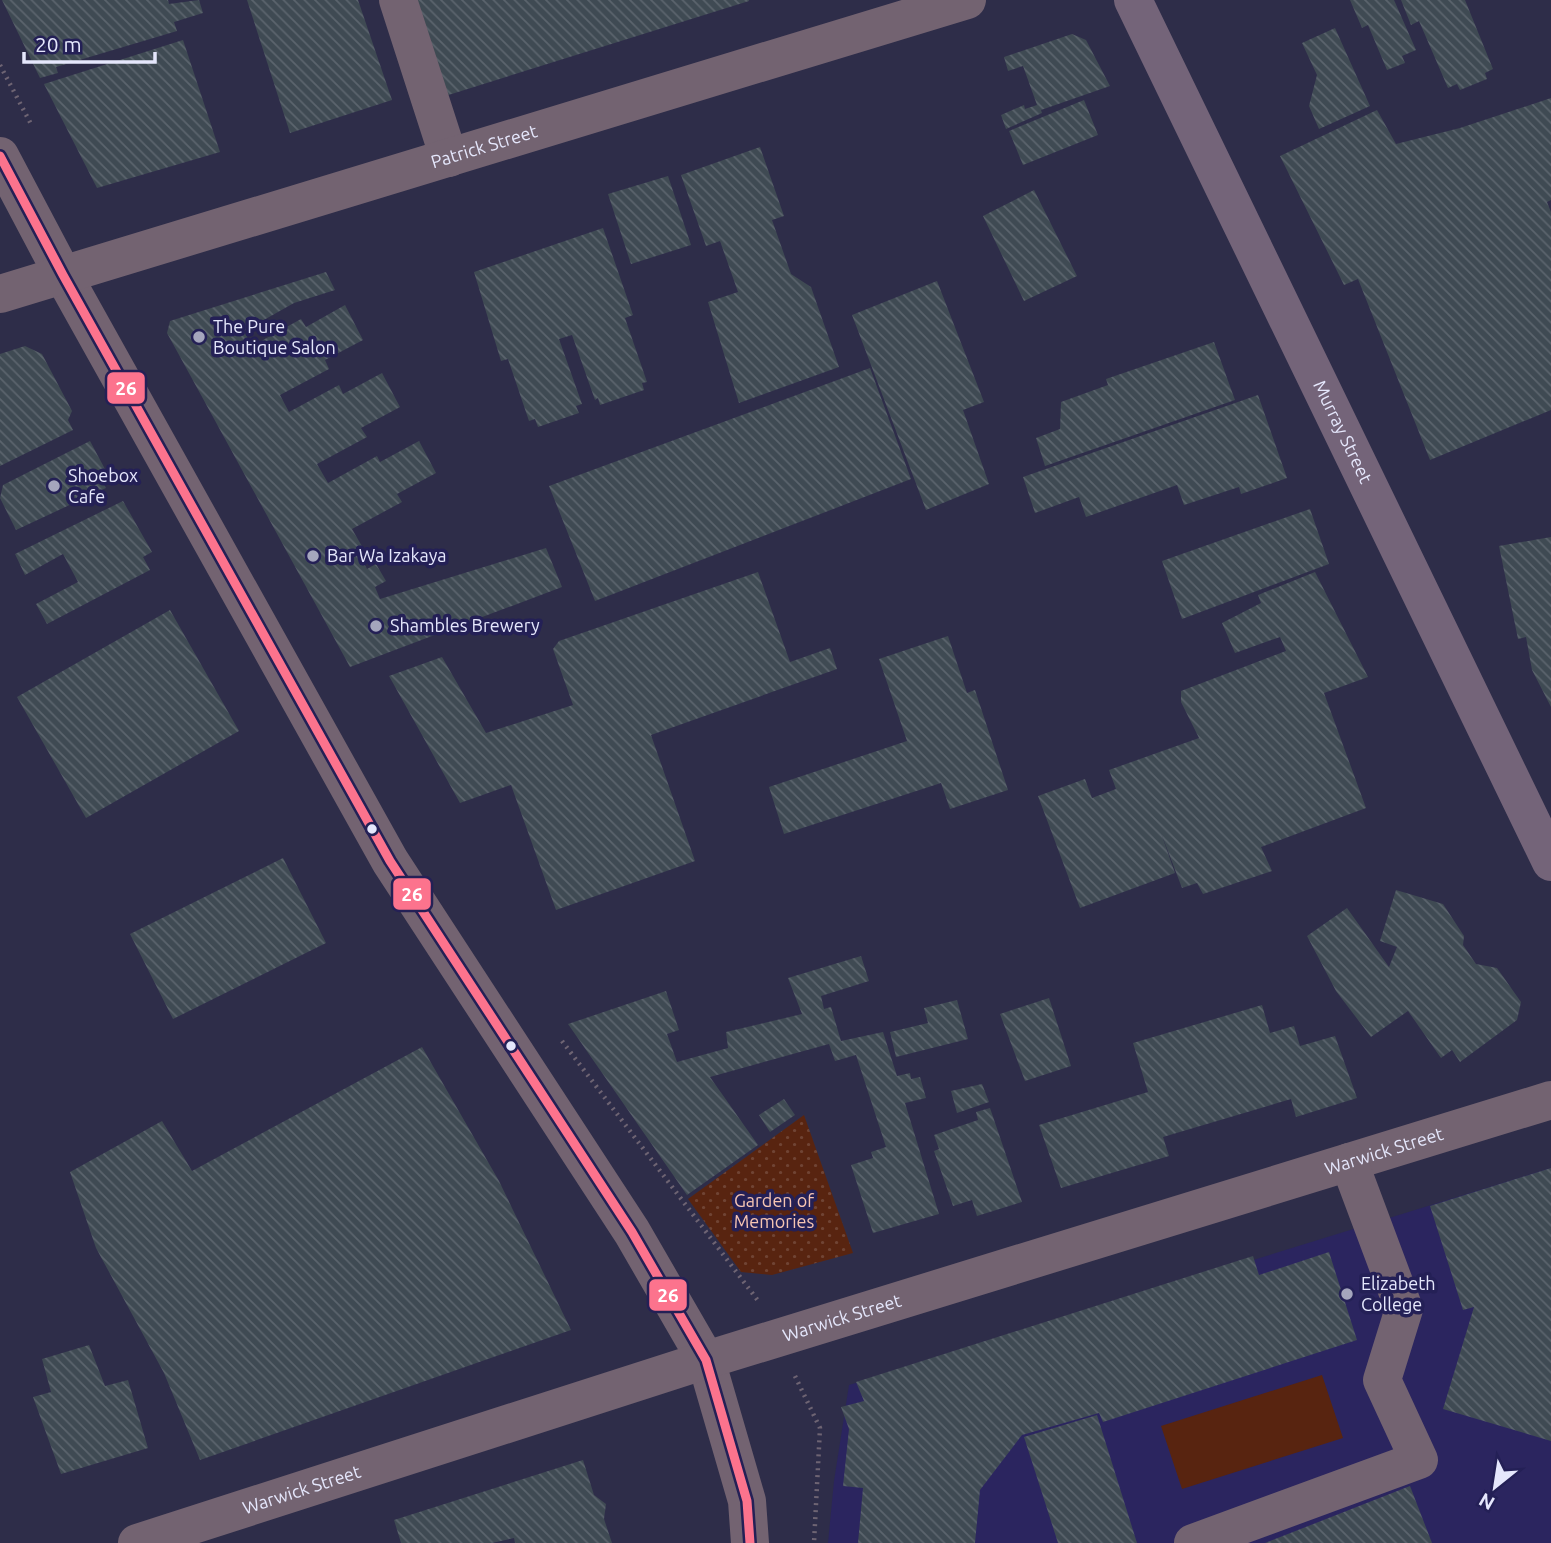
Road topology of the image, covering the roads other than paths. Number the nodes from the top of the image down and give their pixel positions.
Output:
1 (398, 0) edge
2 (967, 0) edge
3 (1133, 0) edge
4 (0, 156) edge
5 (449, 158) junction
6 (63, 275) junction
7 (0, 294) edge
8 (1551, 862) edge
9 (1551, 1100) edge
10 (1349, 1162) junction
11 (706, 1360) junction
12 (137, 1543) edge
13 (750, 1543) edge
14 (1193, 1543) edge

1 - 5 street
2 - 5 street, Patrick Street
3 - 8 main road, Murray Street
4 - 6 street
5 - 6 street, Patrick Street
6 - 7 street, Patrick Street
6 - 11 street
9 - 10 street, Warwick Street
10 - 11 street, Warwick Street
10 - 14 street
11 - 12 street, Warwick Street
11 - 13 street

